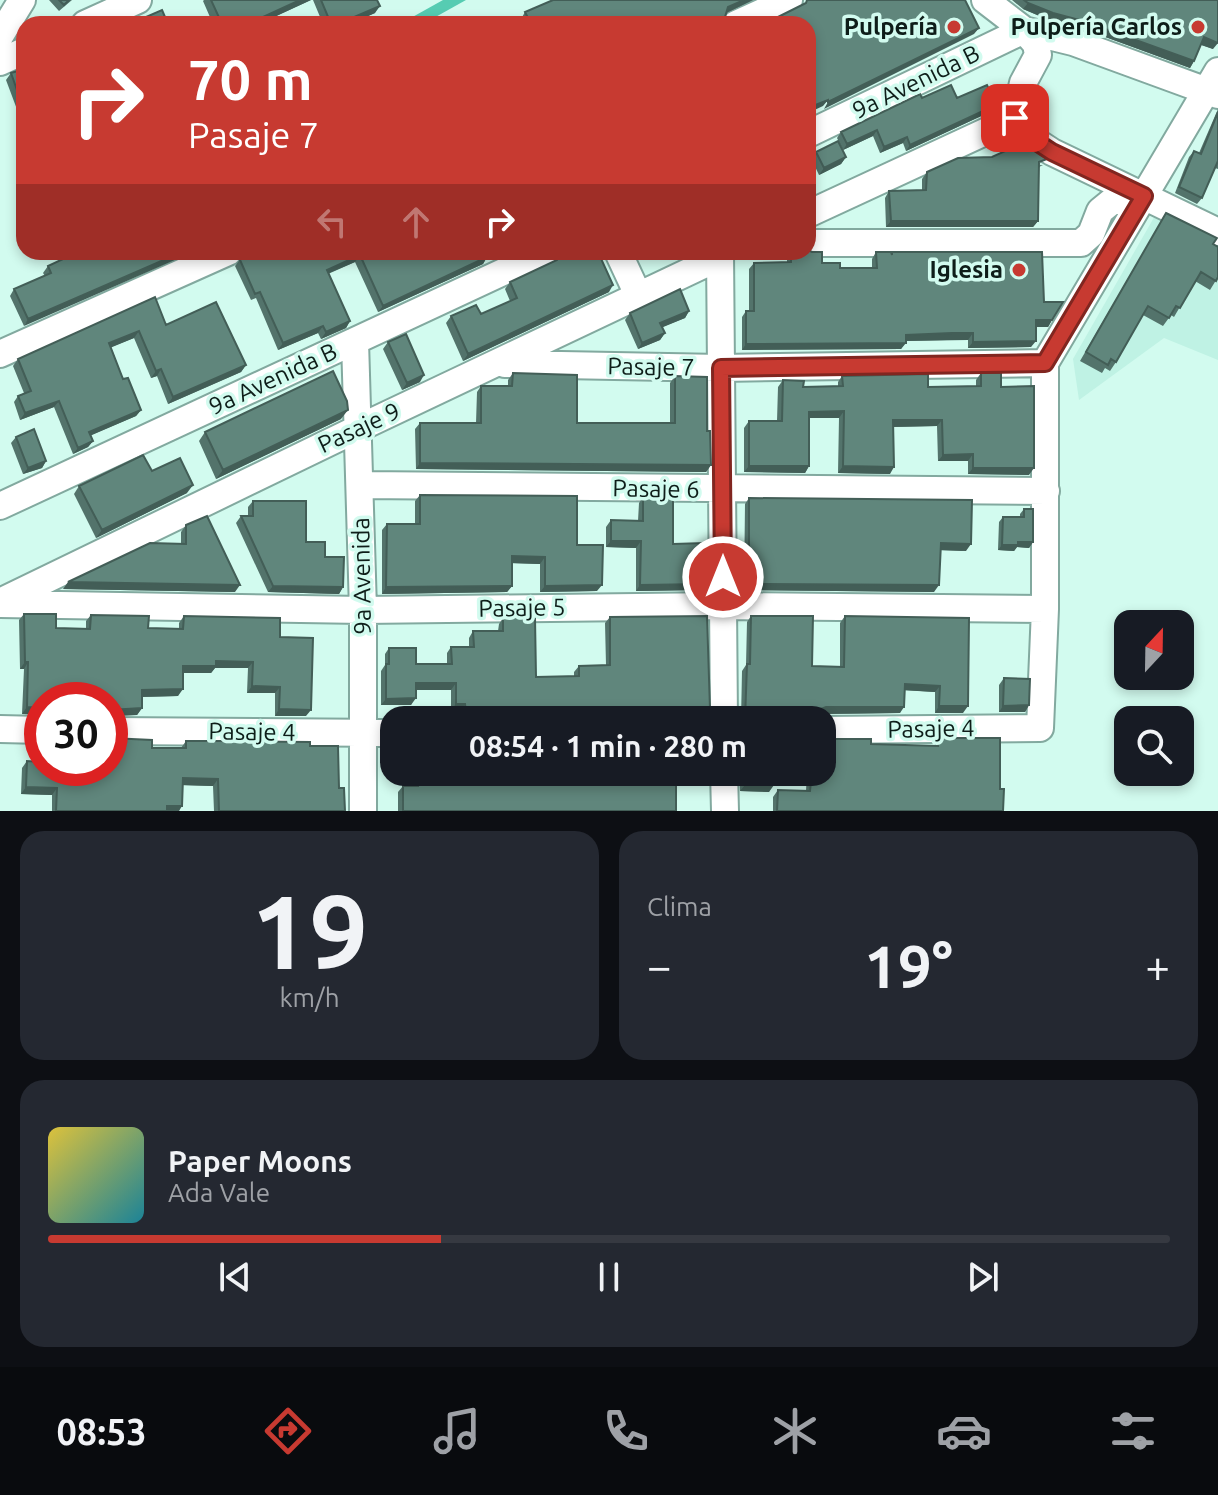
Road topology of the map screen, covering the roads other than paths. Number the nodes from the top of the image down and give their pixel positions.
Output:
1 (22, 0) edge
2 (138, 0) edge
3 (789, 0) edge
4 (985, 0) edge
5 (103, 16) edge
6 (754, 16) edge
7 (1024, 30) junction
8 (0, 36) edge
9 (1214, 86) edge
10 (1015, 118) junction
11 (816, 130) edge
12 (1144, 196) junction
13 (816, 210) edge
14 (1218, 232) edge
15 (816, 243) edge
16 (210, 260) edge
17 (529, 260) edge
18 (622, 260) edge
19 (709, 260) edge
20 (720, 260) edge
21 (639, 297) junction
22 (355, 341) junction
23 (0, 354) edge
24 (1045, 363) junction
25 (497, 364) junction
26 (721, 368) junction
27 (359, 428) junction
28 (361, 485) junction
29 (722, 490) junction
30 (1046, 491) junction
31 (0, 506) edge
32 (0, 603) edge
33 (723, 606) junction
34 (1045, 609) junction
35 (363, 610) junction
36 (724, 706) edge
37 (0, 729) edge
38 (24, 730) edge
39 (836, 730) edge
40 (128, 731) edge
41 (380, 733) edge
42 (363, 734) junction
43 (724, 786) edge
44 (363, 811) edge
45 (725, 811) edge

1 - 8 street
2 - 5 street
3 - 6 street
4 - 7 street
7 - 9 street
7 - 10 street
7 - 11 street, 9a Avenida B
9 - 12 street
10 - 12 street
10 - 13 street
12 - 14 street
12 - 15 street
12 - 24 street
16 - 23 street
17 - 22 street, 9a Avenida B
18 - 21 street
19 - 21 street, Pasaje 9
20 - 26 street
21 - 25 street, Pasaje 9
22 - 27 street, 9a Avenida
22 - 31 street, 9a Avenida B
24 - 26 street, Pasaje 7
24 - 30 street
25 - 26 street, Pasaje 7
25 - 27 street, Pasaje 9
26 - 29 street
27 - 28 street, 9a Avenida
27 - 32 street, Pasaje 9
28 - 29 street, Pasaje 6
28 - 35 street, 9a Avenida
29 - 30 street, Pasaje 6
29 - 33 street
30 - 34 street
32 - 35 street, Pasaje 5
33 - 34 street, Pasaje 5
33 - 35 street, Pasaje 5
33 - 36 street
34 - 39 street, Pasaje 4
35 - 42 street, 9a Avenida
37 - 38 street
40 - 42 street, Pasaje 4
41 - 42 street, Pasaje 4
42 - 44 street, 9a Avenida
43 - 45 street

